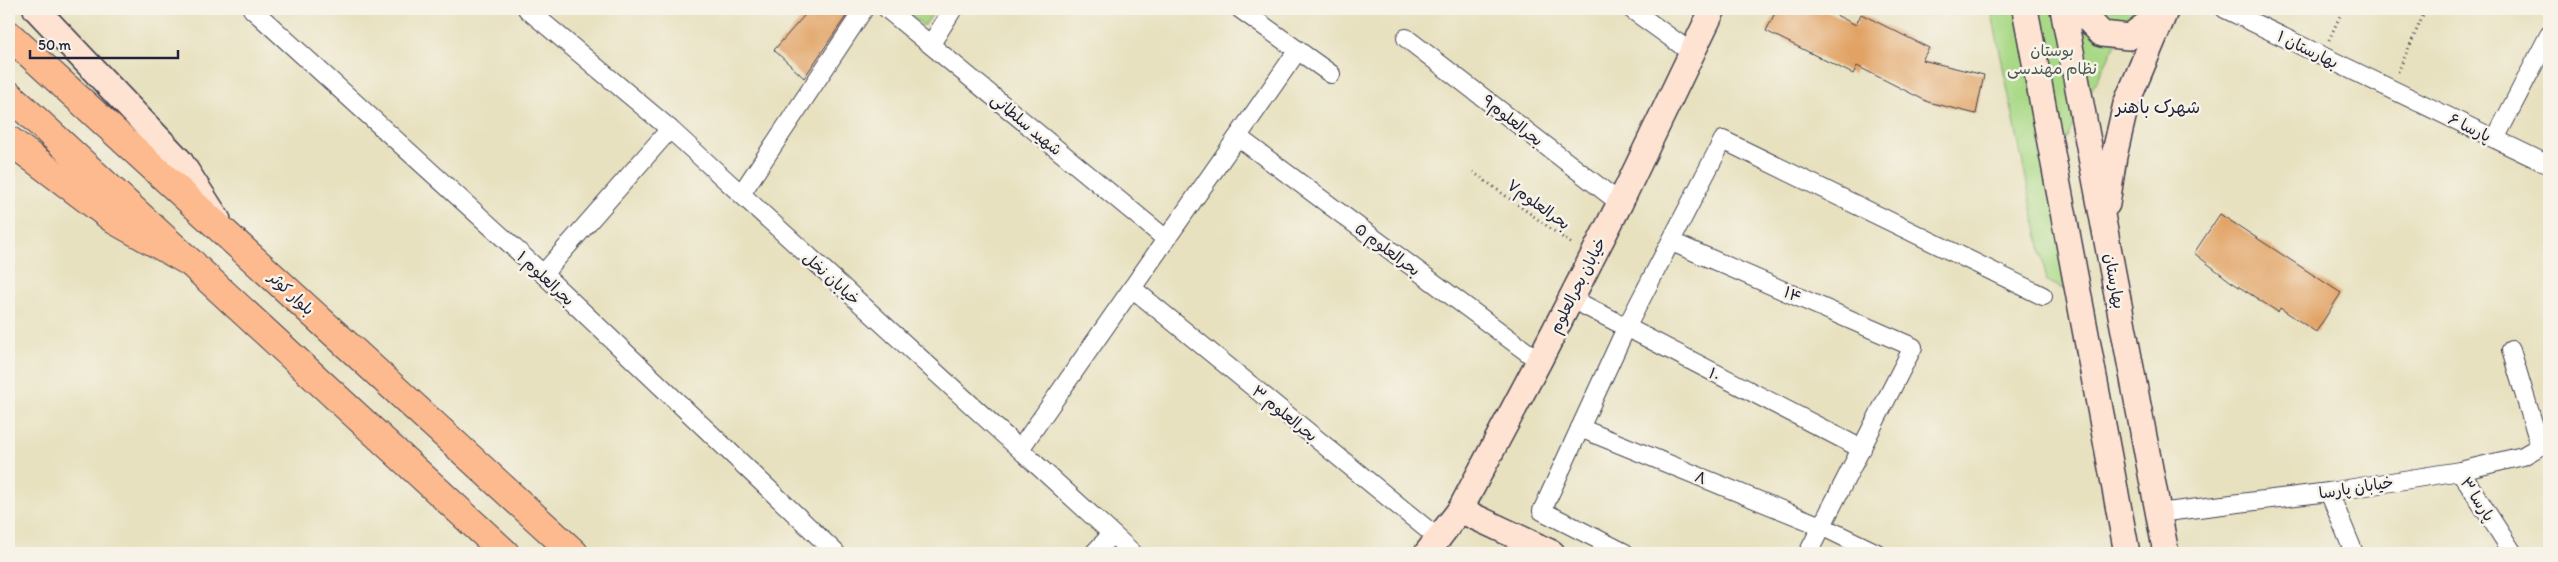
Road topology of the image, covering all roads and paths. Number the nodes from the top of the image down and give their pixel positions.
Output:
1 (36, 9) edge
2 (252, 9) edge
3 (526, 9) edge
4 (864, 9) edge
5 (887, 9) edge
6 (954, 9) edge
7 (1240, 9) edge
8 (1631, 9) edge
9 (1713, 9) edge
10 (2025, 9) edge
11 (2063, 9) edge
12 (2078, 9) edge
13 (2225, 9) edge
14 (2343, 9) edge
15 (2426, 9) edge
16 (2165, 11) edge
17 (9, 35) edge
18 (2549, 35) edge
19 (1406, 38) dead end
20 (931, 44) junction
21 (1298, 50) junction
22 (1692, 53) junction
23 (2322, 56) junction
24 (1331, 74) dead end
25 (2391, 88) junction
26 (9, 95) edge
27 (670, 129) junction
28 (1238, 137) junction
29 (2495, 139) junction
30 (9, 140) edge
31 (2549, 165) edge
32 (1473, 172) dead end
33 (741, 194) junction
34 (1620, 203) junction
35 (2105, 222) junction
36 (226, 232) junction
37 (1166, 239) junction
38 (1672, 242) junction
39 (1590, 257) junction
40 (193, 264) junction
41 (542, 274) junction
42 (1132, 288) junction
43 (2043, 296) dead end
44 (1570, 298) junction
45 (1626, 328) junction
46 (2511, 350) dead end
47 (1539, 361) junction
48 (1580, 428) junction
49 (2545, 443) edge
50 (1020, 449) junction
51 (1862, 449) junction
52 (2460, 471) junction
53 (2329, 492) junction
54 (1460, 510) junction
55 (2158, 513) junction
56 (1821, 526) junction
57 (1112, 534) junction
58 (1433, 546) edge
59 (505, 553) edge
60 (574, 553) edge
61 (836, 553) edge
62 (1094, 553) edge
63 (1133, 553) edge
64 (1552, 553) edge
65 (1625, 553) edge
66 (1808, 553) edge
67 (1877, 553) edge
68 (2127, 553) edge
69 (2166, 553) edge
70 (2354, 553) edge
71 (2513, 553) edge

1 - 36 street
2 - 41 street, بحرالعلوم ۱
3 - 27 street, خیابان نخل
4 - 33 street
5 - 20 street, شهید سلطانی
6 - 20 street
7 - 21 street
8 - 22 street
9 - 22 street, خیابان بحرالعلوم
10 - 68 street
11 - 35 street, بهارستان
12 - 16 street
13 - 23 street, بهارستان ۱
14 - 23 path
15 - 25 path
16 - 35 street
17 - 36 main road, بلوار کوثر
18 - 29 street
19 - 34 street, بحرالعلوم۹
20 - 37 street, شهید سلطانی
21 - 24 street
21 - 28 street
22 - 34 street, خیابان بحرالعلوم
23 - 25 street, بهارستان ۱
25 - 29 street, پارسا ۶
26 - 40 main road
27 - 33 street, خیابان نخل
27 - 41 street
28 - 37 street
28 - 47 street, بحرالعلوم ۵
29 - 31 street, پارسا ۶
30 - 40 main road
32 - 39 path, بحرالعلوم۷
33 - 50 street, خیابان نخل
34 - 39 street, خیابان بحرالعلوم
35 - 55 street, بهارستان
36 - 60 main road, بلوار کوثر
37 - 42 street
38 - 43 street
38 - 45 street
38 - 51 street, ۱۴
39 - 44 street, خیابان بحرالعلوم
40 - 59 main road
41 - 61 street, بحرالعلوم ۱
42 - 50 street
42 - 58 street, بحرالعلوم ۳
44 - 45 street, ۱۰
44 - 47 street, خیابان بحرالعلوم
45 - 48 street
45 - 51 street, ۱۰
46 - 49 street
47 - 54 street, خیابان بحرالعلوم
48 - 56 street, ۸
48 - 65 street
49 - 52 street, خیابان پارسا
50 - 57 street, خیابان نخل
51 - 56 street
52 - 53 street, خیابان پارسا
52 - 71 street, پارسا ۳
53 - 55 street, خیابان پارسا
53 - 70 street
54 - 58 street, خیابان بحرالعلوم
54 - 64 street
55 - 69 street, بهارستان
56 - 66 street
56 - 67 street, ۸
57 - 62 street
57 - 63 street, خیابان نخل

